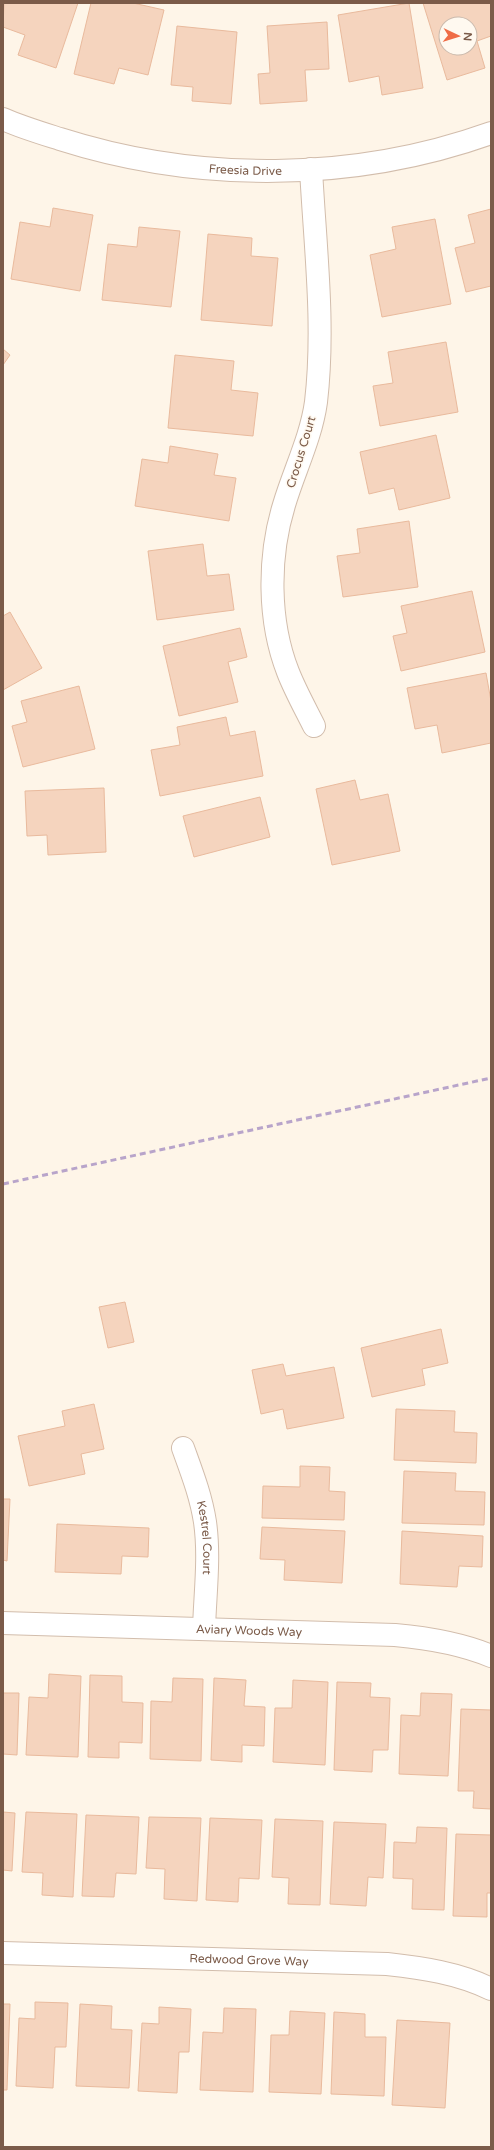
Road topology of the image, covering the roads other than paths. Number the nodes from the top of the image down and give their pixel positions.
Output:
1 (6, 127) edge
2 (491, 133) edge
3 (311, 169) junction
4 (314, 726) dead end
5 (183, 1448) dead end
6 (3, 1623) edge
7 (204, 1630) junction
8 (491, 1656) edge
9 (3, 1953) edge
10 (491, 1989) edge

1 - 3 street, Freesia Drive
2 - 3 street, Freesia Drive
3 - 4 street, Crocus Court
5 - 7 street, Kestrel Court
6 - 7 street, Aviary Woods Way
7 - 8 street, Aviary Woods Way
9 - 10 street, Redwood Grove Way

